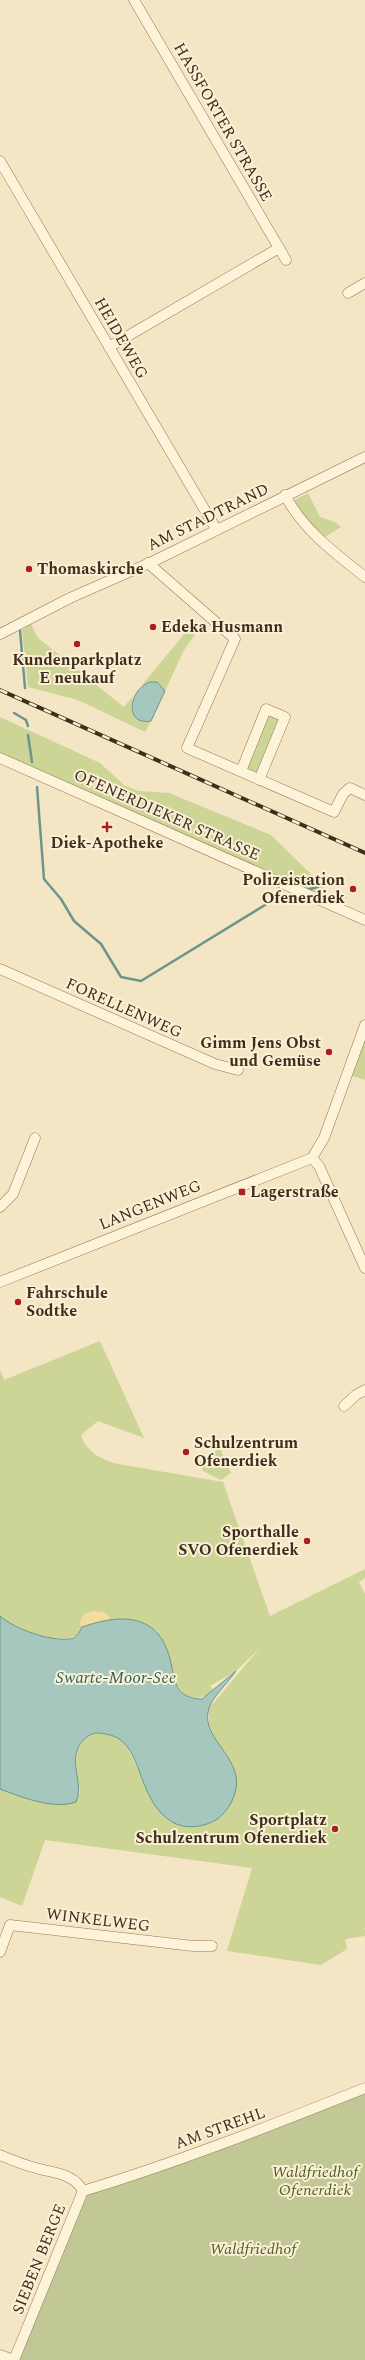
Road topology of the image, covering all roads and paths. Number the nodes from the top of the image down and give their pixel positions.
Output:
1 (134, 0) edge
2 (0, 161) edge
3 (279, 248) junction
4 (286, 260) dead end
5 (365, 283) edge
6 (348, 293) dead end
7 (109, 347) junction
8 (365, 457) edge
9 (285, 495) junction
10 (216, 530) junction
11 (148, 563) junction
12 (365, 577) edge
13 (0, 634) edge
14 (0, 758) edge
15 (241, 771) junction
16 (259, 780) junction
17 (365, 795) edge
18 (365, 920) edge
19 (0, 969) edge
20 (365, 1025) edge
21 (238, 1070) dead end
22 (35, 1138) dead end
23 (312, 1158) junction
24 (0, 1207) edge
25 (365, 1268) edge
26 (0, 1282) edge
27 (365, 1390) edge
28 (344, 1406) dead end
29 (212, 1946) dead end
30 (0, 1952) edge
31 (365, 2088) edge
32 (0, 2155) edge
33 (83, 2191) junction
34 (0, 2355) edge
35 (13, 2360) edge

1 - 3 street, HASSFORTER STRASSE
2 - 7 street, HEIDEWEG
3 - 4 street, HASSFORTER STRASSE
3 - 7 street
5 - 6 street
7 - 10 street, HEIDEWEG
8 - 9 street, AM STADTRAND
9 - 10 street, AM STADTRAND
9 - 12 street
10 - 11 street, AM STADTRAND
11 - 13 street, AM STADTRAND
11 - 15 street
14 - 18 street, OFENERDIEKER STRASSE
15 - 16 street
15 - 16 street
16 - 17 street
19 - 21 street, FORELLENWEG
20 - 23 street
22 - 24 street
23 - 25 street
23 - 26 street, LANGENWEG
27 - 28 street
29 - 30 street, WINKELWEG
31 - 33 street, AM STREHL
32 - 33 street
33 - 35 street, SIEBEN BERGE
34 - 35 street

